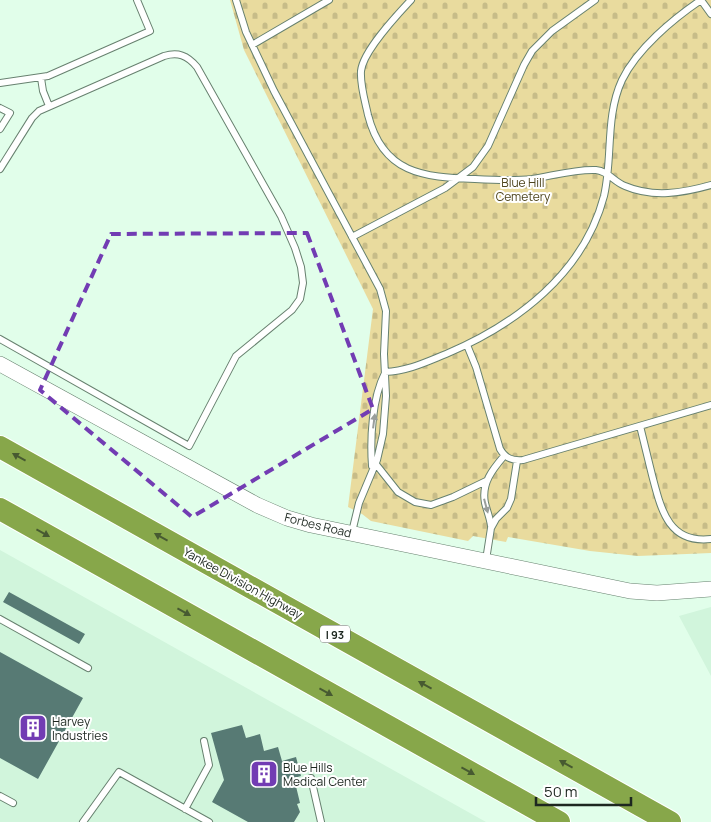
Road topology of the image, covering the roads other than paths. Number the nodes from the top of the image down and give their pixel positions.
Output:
1 (137, 0) edge
2 (236, 0) edge
3 (329, 0) edge
4 (411, 0) edge
5 (595, 0) edge
6 (711, 14) edge
7 (252, 45) junction
8 (41, 78) junction
9 (0, 83) edge
10 (49, 106) junction
11 (0, 108) edge
12 (0, 129) edge
13 (0, 169) edge
14 (608, 174) junction
15 (460, 178) junction
16 (711, 185) edge
17 (352, 238) junction
18 (0, 339) edge
19 (467, 345) junction
20 (0, 364) edge
21 (385, 372) junction
22 (711, 405) edge
23 (640, 426) junction
24 (0, 447) edge
25 (504, 456) junction
26 (517, 461) junction
27 (374, 466) junction
28 (486, 481) junction
29 (0, 509) edge
30 (492, 528) junction
31 (351, 534) junction
32 (711, 539) edge
33 (485, 561) junction
34 (711, 589) edge
35 (0, 619) edge
36 (88, 668) dead end
37 (204, 742) dead end
38 (311, 778) dead end
39 (0, 796) edge
40 (13, 803) dead end
41 (185, 809) junction
42 (83, 822) edge
43 (209, 822) edge
44 (321, 822) edge
45 (559, 822) edge
46 (670, 822) edge

1 - 8 lane
2 - 7 lane
3 - 7 lane
4 - 15 lane
5 - 15 lane
6 - 14 lane
7 - 17 lane
8 - 9 lane
8 - 10 lane
10 - 13 lane
10 - 18 lane
11 - 12 lane
14 - 15 lane
14 - 16 lane
14 - 19 lane
15 - 17 lane
17 - 21 lane
19 - 21 lane
19 - 25 lane
20 - 31 street, Forbes Road
21 - 27 lane
27 -> 21 lane
22 - 23 lane
23 - 26 lane
23 - 32 lane
46 -> 24 highway, Yankee Division Highway / I 93
25 - 26 lane
25 - 28 lane
26 - 30 lane
27 - 28 lane
27 - 31 lane
28 -> 30 lane
29 -> 45 highway
30 - 33 lane
31 - 33 street, Forbes Road
33 - 34 street, Forbes Road
35 - 36 lane
37 - 41 lane
38 - 44 lane
39 - 40 lane
41 - 42 lane
41 - 43 lane

